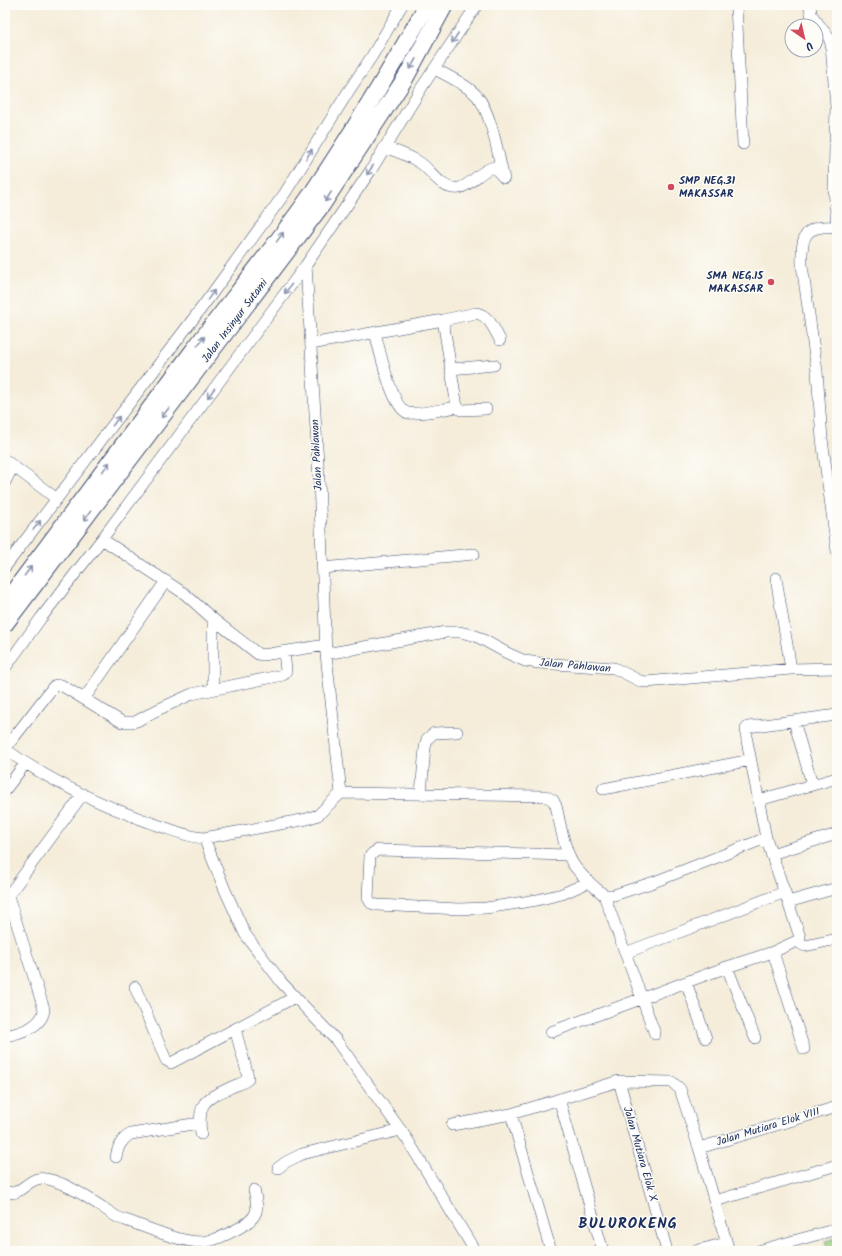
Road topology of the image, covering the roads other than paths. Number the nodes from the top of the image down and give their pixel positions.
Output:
1 (402, 5) edge
2 (426, 5) edge
3 (445, 5) edge
4 (477, 5) edge
5 (736, 5) edge
6 (810, 5) edge
7 (435, 69) junction
8 (744, 144) dead end
9 (384, 147) junction
10 (837, 227) edge
11 (306, 265) junction
12 (443, 320) junction
13 (375, 332) junction
14 (500, 340) dead end
15 (311, 344) junction
16 (494, 365) dead end
17 (451, 369) junction
18 (457, 408) junction
19 (486, 409) dead end
20 (9, 463) edge
21 (5, 482) edge
22 (57, 499) junction
23 (102, 539) junction
24 (837, 552) edge
25 (474, 554) dead end
26 (5, 567) edge
27 (322, 568) junction
28 (776, 578) dead end
29 (166, 582) junction
30 (5, 603) edge
31 (213, 619) junction
32 (5, 624) edge
33 (326, 650) junction
34 (284, 651) junction
35 (5, 668) edge
36 (837, 668) edge
37 (791, 669) junction
38 (213, 689) junction
39 (84, 699) junction
40 (837, 715) edge
41 (794, 721) junction
42 (457, 732) dead end
43 (5, 749) edge
44 (751, 760) junction
45 (25, 764) junction
46 (837, 778) edge
47 (812, 784) junction
48 (602, 789) dead end
49 (5, 790) edge
50 (341, 793) junction
51 (421, 793) junction
52 (83, 794) junction
53 (759, 800) junction
54 (837, 834) edge
55 (204, 838) junction
56 (766, 838) junction
57 (771, 854) junction
58 (569, 855) junction
59 (589, 882) junction
60 (837, 888) edge
61 (604, 895) junction
62 (786, 897) junction
63 (7, 898) edge
64 (837, 939) edge
65 (799, 940) junction
66 (773, 952) junction
67 (625, 953) junction
68 (728, 967) junction
69 (686, 982) junction
70 (135, 987) dead end
71 (295, 997) junction
72 (641, 1000) junction
73 (236, 1030) junction
74 (551, 1032) dead end
75 (655, 1034) dead end
76 (5, 1036) edge
77 (706, 1038) dead end
78 (755, 1038) dead end
79 (804, 1049) dead end
80 (620, 1081) junction
81 (559, 1099) junction
82 (837, 1107) edge
83 (511, 1114) junction
84 (452, 1125) dead end
85 (400, 1130) junction
86 (699, 1148) junction
87 (116, 1157) dead end
88 (837, 1165) edge
89 (278, 1168) dead end
90 (254, 1190) dead end
91 (5, 1192) edge
92 (715, 1201) junction
93 (837, 1229) edge
94 (728, 1247) edge
95 (474, 1251) edge
96 (551, 1251) edge
97 (603, 1251) edge
98 (667, 1251) edge
99 (695, 1251) edge
100 (758, 1251) edge

22 -> 1 street
30 -> 2 highway, Jalan Insinyur Sutami
3 -> 32 highway, Jalan Insinyur Sutami
4 -> 7 street
5 - 8 street
6 - 10 street
7 - 9 street
7 - 9 street
9 -> 11 street
10 - 24 street
11 - 15 street, Jalan Pahlawan
11 -> 23 street
12 - 13 street
12 - 14 street
12 - 17 street
13 - 15 street
13 - 18 street
15 - 27 street, Jalan Pahlawan
16 - 17 street
17 - 18 street
18 - 19 street
20 - 21 street
20 - 22 street
26 -> 22 street
23 - 29 street, Jalan Pahlawan
23 - 35 street
25 - 27 street
27 - 33 street, Jalan Pahlawan
28 - 37 street
29 - 31 street, Jalan Pahlawan
29 - 39 street
31 - 34 street, Jalan Pahlawan
31 - 38 street
33 - 34 street, Jalan Pahlawan
33 - 37 street, Jalan Pahlawan
33 - 50 street
34 - 38 street
36 - 37 street, Jalan Pahlawan
38 - 39 street
39 - 43 street
40 - 41 street
41 - 44 street
41 - 47 street
42 - 51 street
43 - 45 street
44 - 48 street
44 - 53 street
45 - 49 street
45 - 52 street
46 - 47 street
47 - 53 street
50 - 51 street
50 - 55 street
51 - 58 street
52 - 55 street
52 - 63 street
53 - 56 street
54 - 57 street
55 - 71 street
56 - 57 street
56 - 61 street
57 - 62 street
58 - 59 street
58 - 59 street
59 - 61 street
60 - 62 street
61 - 67 street
62 - 65 street
62 - 67 street
63 - 76 street
64 - 65 street
65 - 66 street
66 - 68 street
66 - 79 street
67 - 72 street
68 - 69 street
68 - 78 street
69 - 72 street
69 - 77 street
70 - 73 street
71 - 73 street
71 - 85 street
72 - 74 street
72 - 75 street
73 - 87 street
80 - 81 street
80 - 86 street
80 - 98 street, Jalan Mutiara Elok X
81 - 83 street
81 - 97 street
82 - 86 street, Jalan Mutiara Elok VIII
83 - 84 street
83 - 96 street
85 - 89 street
85 - 95 street
86 - 92 street
88 - 92 street
90 - 91 street
92 - 94 street
93 - 100 street
94 - 99 street

